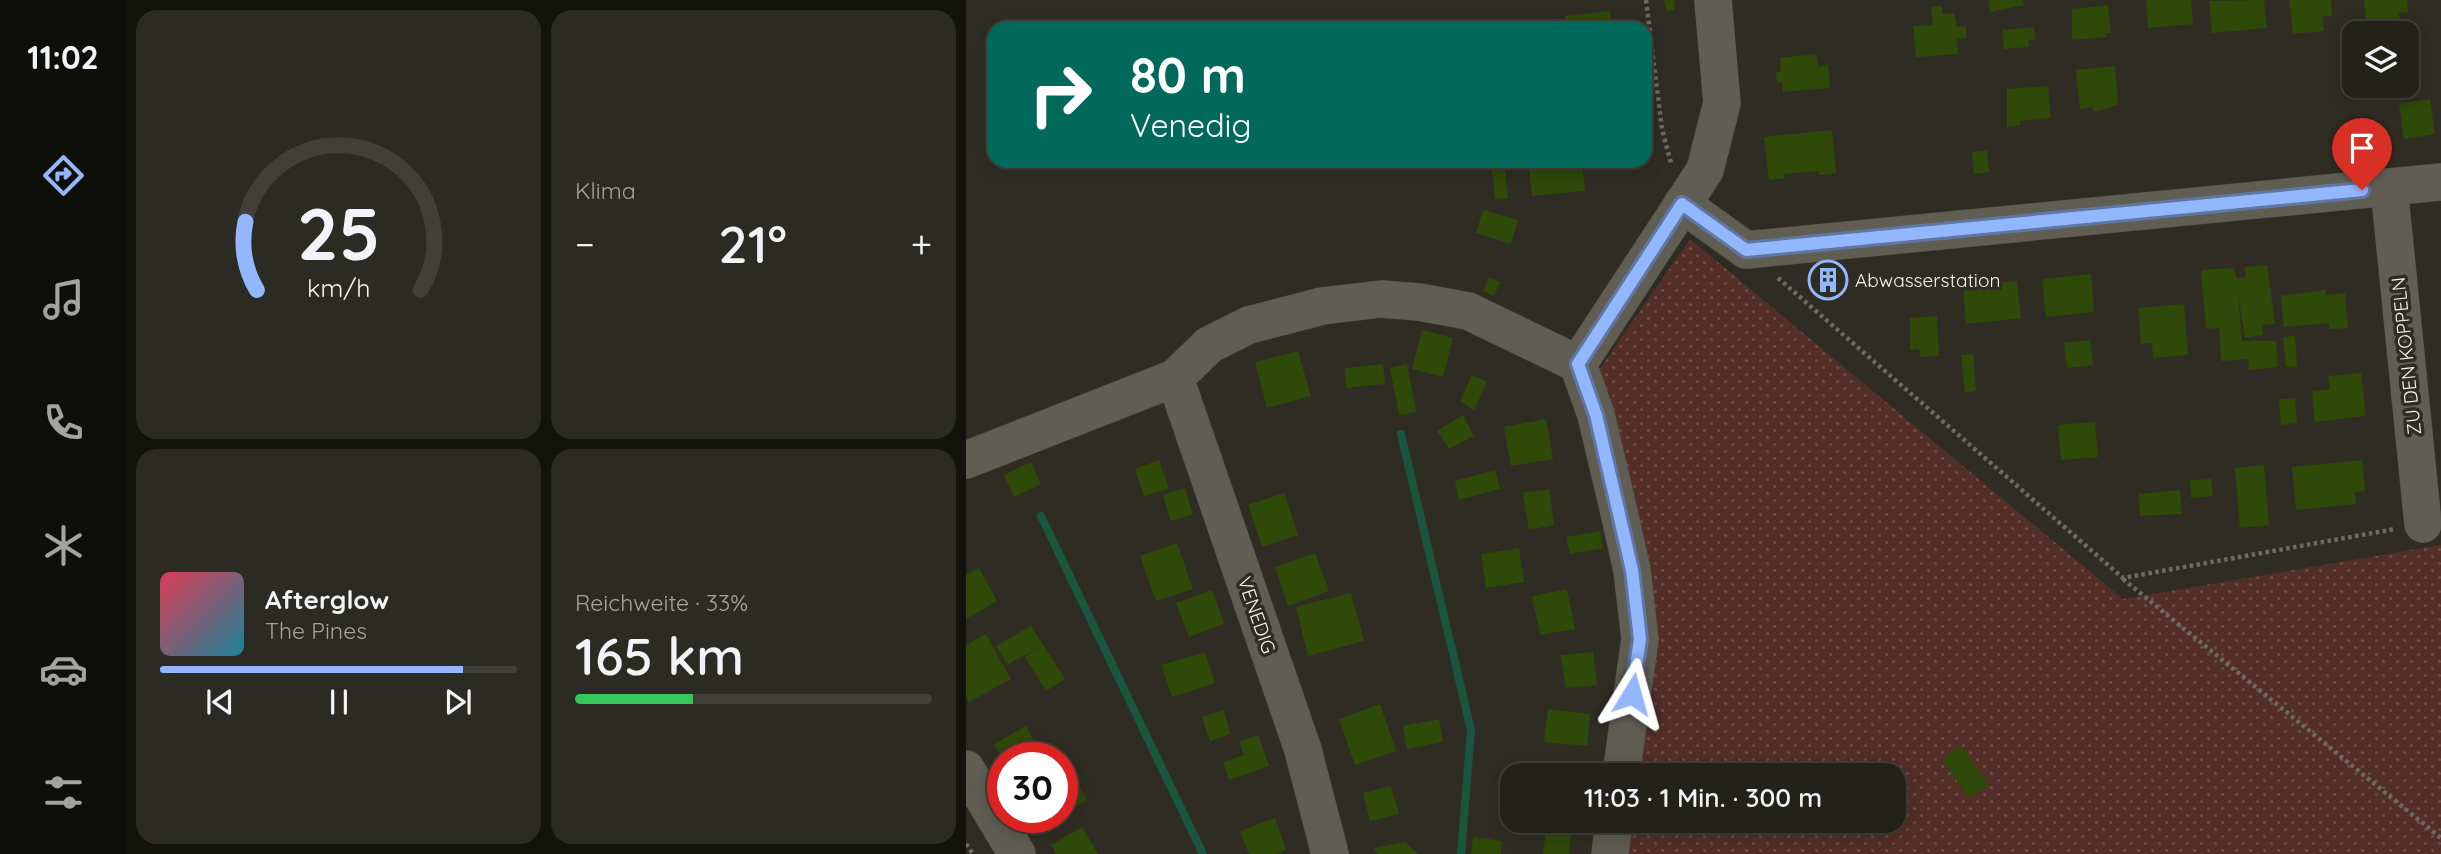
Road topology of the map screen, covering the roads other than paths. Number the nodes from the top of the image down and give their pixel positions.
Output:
1 (1713, 0) edge
2 (2441, 182) edge
3 (2389, 187) junction
4 (1682, 204) junction
5 (1578, 364) junction
6 (1175, 378) junction
7 (966, 460) edge
8 (2423, 524) road end
9 (1623, 763) edge
10 (966, 769) edge
11 (1613, 833) edge
12 (1017, 854) edge
13 (1330, 854) edge
14 (1610, 854) edge

1 - 4 street
2 - 3 street
3 - 4 street
3 - 8 street, ZU DEN KOPPELN
4 - 5 street
5 - 6 street
5 - 9 street
6 - 7 street
6 - 13 street, VENEDIG
10 - 12 street
11 - 14 street

